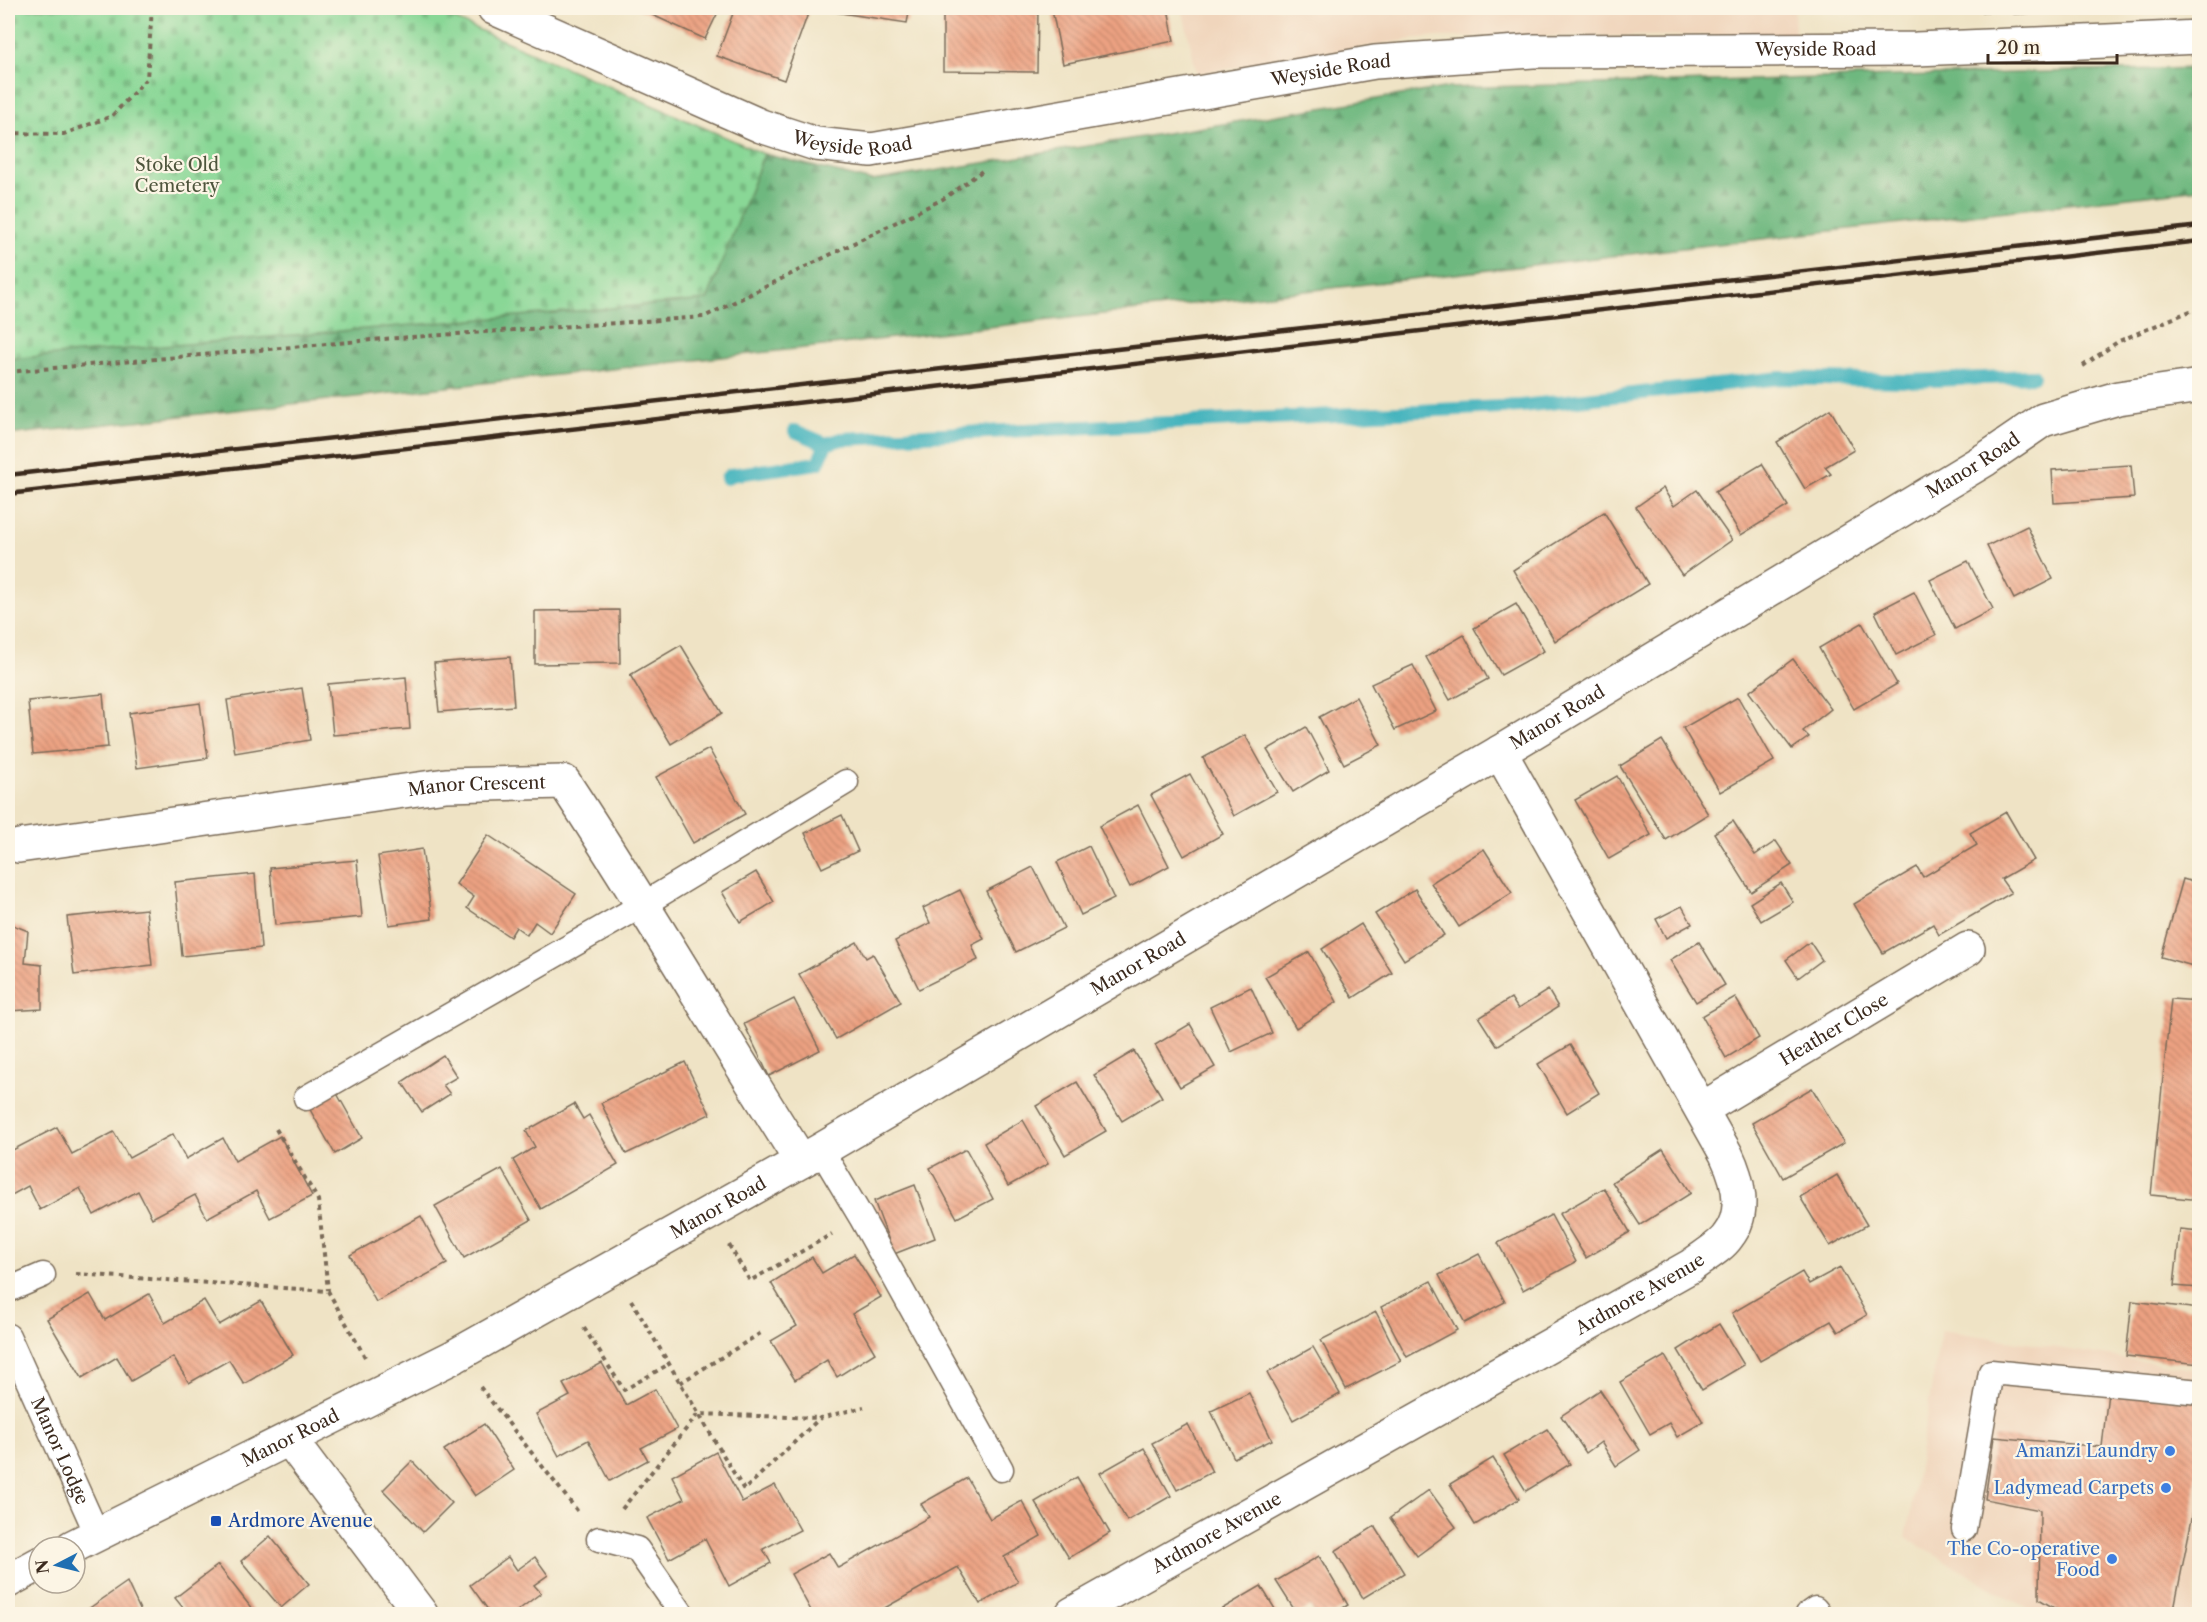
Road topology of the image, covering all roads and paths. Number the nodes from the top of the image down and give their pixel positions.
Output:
1 (152, 8) edge
2 (494, 8) edge
3 (2199, 37) edge
4 (8, 133) edge
5 (990, 166) dead end
6 (8, 372) edge
7 (2199, 386) edge
8 (1500, 752) junction
9 (846, 782) dead end
10 (19, 846) dead end
11 (644, 904) junction
12 (1968, 949) dead end
13 (306, 1098) dead end
14 (1701, 1109) junction
15 (276, 1129) dead end
16 (811, 1156) junction
17 (709, 1212) junction
18 (861, 1217) junction
19 (612, 1267) junction
20 (43, 1275) joint
21 (8, 1290) edge
22 (328, 1290) junction
23 (563, 1295) junction
24 (764, 1331) dead end
25 (8, 1336) edge
26 (455, 1356) junction
27 (669, 1364) junction
28 (680, 1383) junction
29 (384, 1391) junction
30 (2199, 1392) edge
31 (864, 1407) dead end
32 (698, 1414) junction
33 (820, 1418) junction
34 (290, 1440) junction
35 (1001, 1469) dead end
36 (1964, 1529) dead end
37 (82, 1535) edge
38 (87, 1539) edge
39 (599, 1539) junction
40 (27, 1571) edge
41 (8, 1581) edge
42 (422, 1614) edge
43 (682, 1614) edge
44 (1072, 1614) edge
45 (1808, 1614) edge
46 (1819, 1614) edge

1 - 4 path
2 - 3 street, Weyside Road
5 - 6 path
7 - 8 street, Manor Road
8 - 14 street, Ardmore Avenue
8 - 16 street, Manor Road
9 - 11 lane
10 - 11 street, Manor Crescent
11 - 13 lane
11 - 16 street, Manor Crescent
12 - 14 street, Heather Close
14 - 44 street, Ardmore Avenue
15 - 22 path
16 - 17 street, Manor Road
16 - 18 lane
17 - 18 path
17 - 19 street, Manor Road
18 - 35 lane
19 - 23 street, Manor Road
19 - 27 path
20 - 21 lane
20 - 22 path
22 - 29 path
23 - 26 street, Manor Road
23 - 27 path
24 - 28 path
25 - 37 lane, Manor Lodge
26 - 29 street, Manor Road
26 - 39 path
27 - 28 path
28 - 32 path
29 - 34 street, Manor Road
30 - 36 lane
31 - 33 path
32 - 33 path
32 - 33 path
32 - 39 path
34 - 38 street, Manor Road
34 - 42 street
39 - 43 lane
40 - 41 street
45 - 46 lane

